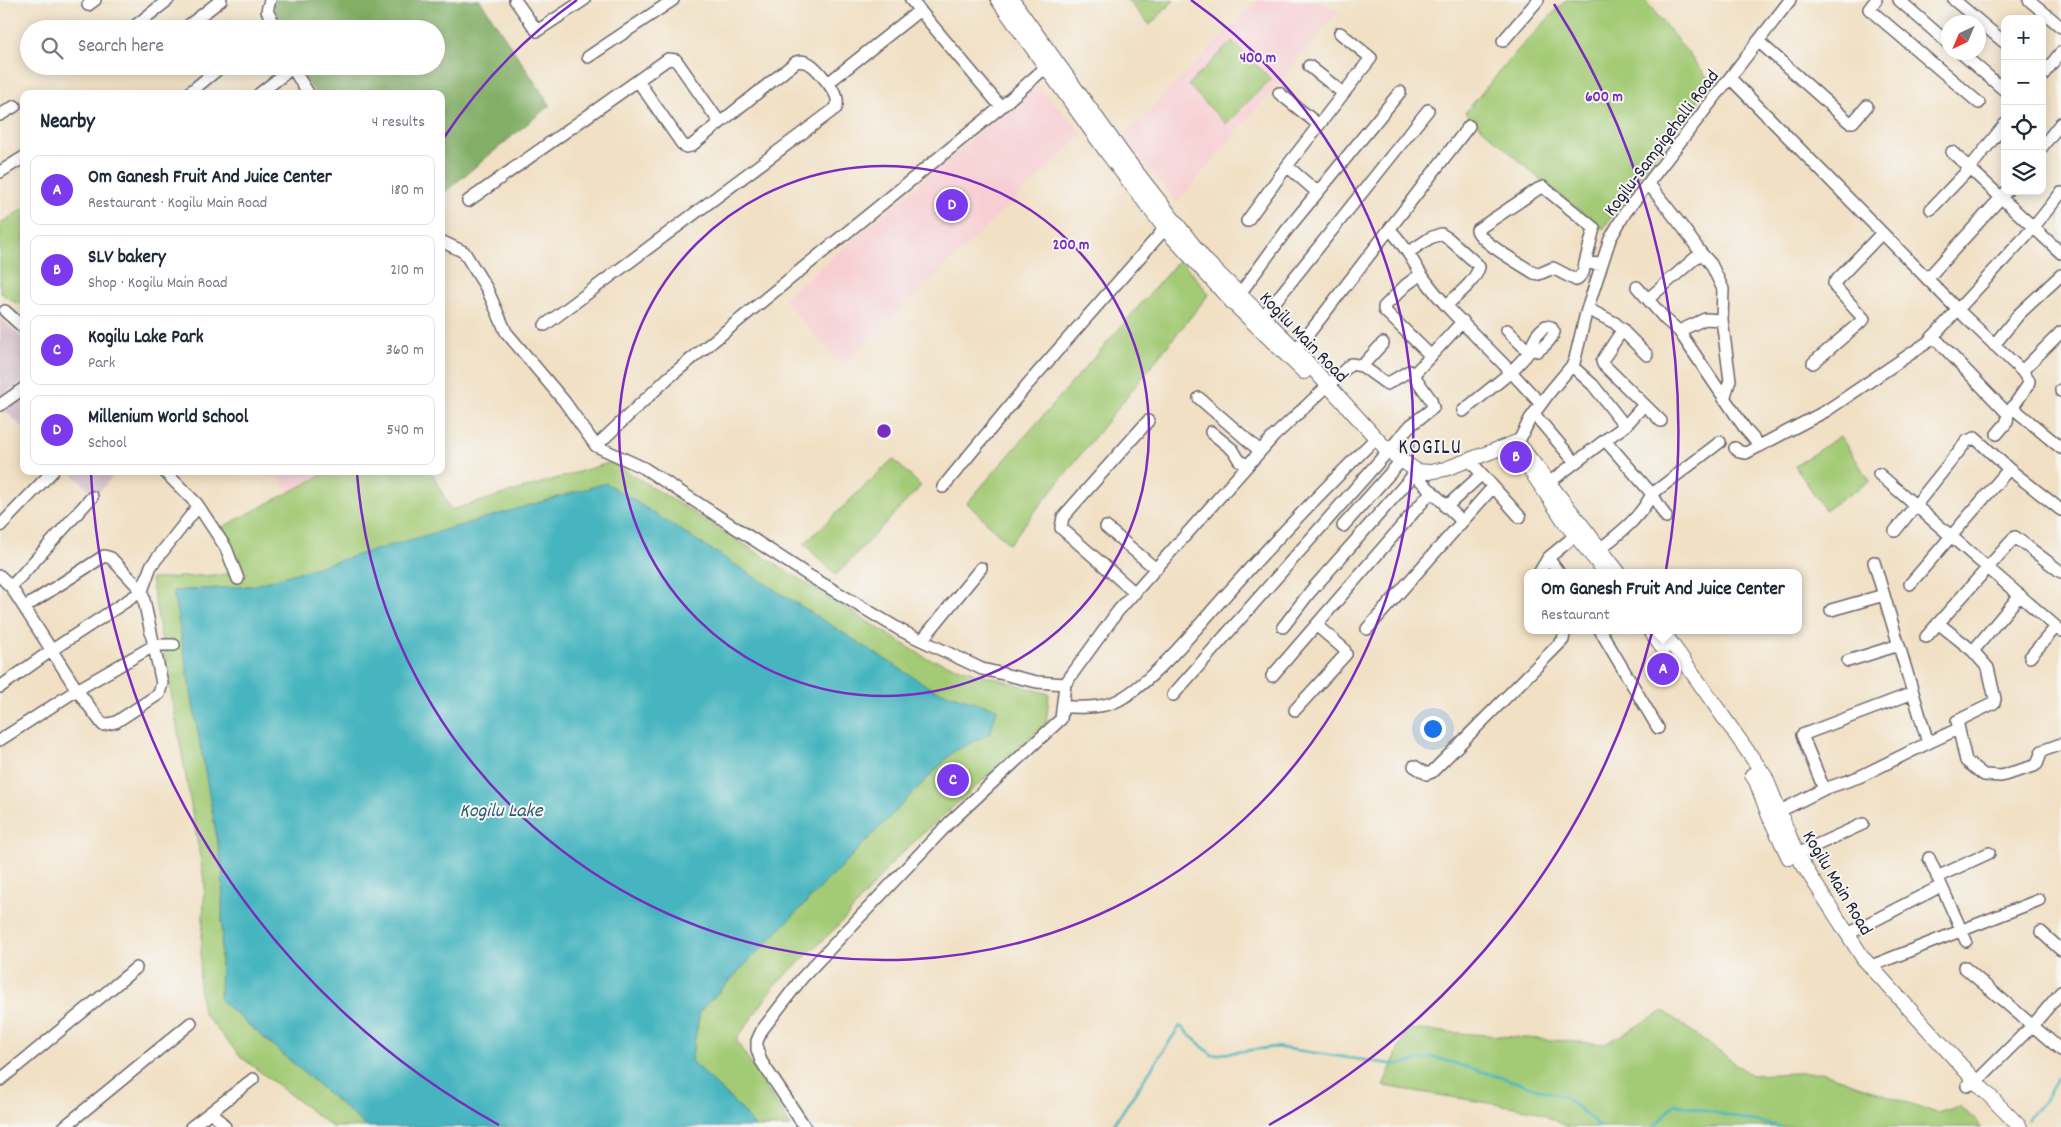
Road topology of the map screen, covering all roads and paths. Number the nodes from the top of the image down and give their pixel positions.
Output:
1 (168, 0) edge
2 (221, 0) edge
3 (260, 0) edge
4 (515, 0) edge
5 (584, 0) edge
6 (673, 0) edge
7 (911, 0) edge
8 (998, 0) edge
9 (1012, 0) edge
10 (1538, 0) edge
11 (1790, 0) edge
12 (1875, 0) edge
13 (1898, 0) edge
14 (1954, 0) edge
15 (2029, 0) edge
16 (269, 5) edge
17 (920, 10) junction
18 (142, 20) edge
19 (195, 20) edge
20 (271, 20) edge
21 (2061, 27) edge
22 (1340, 33) dead end
23 (1941, 37) edge
24 (2001, 40) edge
25 (1503, 41) dead end
26 (1758, 41) junction
27 (2061, 52) edge
28 (588, 57) dead end
29 (1969, 60) edge
30 (1309, 66) dead end
31 (1046, 67) junction
32 (2046, 71) edge
33 (211, 75) edge
34 (282, 75) edge
35 (297, 75) edge
36 (1730, 78) junction
37 (638, 81) junction
38 (828, 84) junction
39 (2001, 87) edge
40 (194, 90) edge
41 (264, 90) edge
42 (306, 90) edge
43 (1400, 92) dead end
44 (1279, 93) dead end
45 (1343, 93) junction
46 (1979, 103) dead end
47 (15, 106) dead end
48 (1867, 106) dead end
49 (1001, 107) junction
50 (1428, 110) dead end
51 (0, 115) edge
52 (720, 123) junction
53 (2061, 123) edge
54 (1319, 125) junction
55 (1469, 126) dead end
56 (2001, 129) edge
57 (2046, 142) edge
58 (1952, 152) dead end
59 (20, 160) edge
60 (1287, 166) junction
61 (1970, 169) junction
62 (0, 172) edge
63 (1648, 183) junction
64 (1317, 192) junction
65 (2001, 193) edge
66 (2061, 193) edge
67 (2004, 195) edge
68 (468, 201) dead end
69 (1931, 209) dead end
70 (1247, 221) dead end
71 (1170, 224) junction
72 (2033, 228) junction
73 (1390, 230) junction
74 (1882, 233) junction
75 (445, 243) edge
76 (1409, 252) junction
77 (1701, 253) junction
78 (2061, 253) edge
79 (1584, 264) junction
80 (1602, 264) junction
81 (1421, 274) junction
82 (2061, 275) edge
83 (1927, 279) junction
84 (1637, 287) dead end
85 (1239, 295) junction
86 (1648, 299) junction
87 (1447, 305) junction
88 (1588, 309) junction
89 (1958, 310) junction
90 (5, 312) dead end
91 (1262, 318) junction
92 (1722, 320) junction
93 (1463, 321) junction
94 (20, 325) edge
95 (545, 325) dead end
96 (1623, 329) junction
97 (1507, 330) dead end
98 (1679, 331) junction
99 (2061, 332) edge
100 (1933, 336) junction
101 (1383, 343) dead end
102 (1994, 345) junction
103 (1296, 350) junction
104 (1647, 355) dead end
105 (1431, 356) junction
106 (1813, 363) dead end
107 (1362, 366) junction
108 (1572, 366) junction
109 (2022, 371) junction
110 (1511, 372) junction
111 (1414, 376) junction
112 (1326, 389) junction
113 (20, 391) edge
114 (1199, 398) dead end
115 (1724, 399) junction
116 (1541, 404) junction
117 (0, 405) edge
118 (1644, 405) junction
119 (1463, 411) dead end
120 (2010, 411) junction
121 (1534, 414) junction
122 (1148, 421) dead end
123 (1661, 421) dead end
124 (1625, 426) junction
125 (1210, 432) dead end
126 (1997, 434) dead end
127 (1604, 440) junction
128 (1373, 441) junction
129 (1720, 442) dead end
130 (1516, 445) junction
131 (596, 446) junction
132 (1760, 446) junction
133 (1735, 448) dead end
134 (2061, 448) edge
135 (1260, 451) junction
136 (1386, 453) junction
137 (1575, 462) junction
138 (1400, 463) junction
139 (1472, 463) junction
140 (1247, 466) junction
141 (2009, 469) junction
142 (1418, 473) junction
143 (1482, 474) junction
144 (1879, 474) dead end
145 (49, 475) edge
146 (168, 475) edge
147 (1550, 482) junction
148 (942, 486) dead end
149 (1493, 487) junction
150 (1432, 491) junction
151 (1652, 494) junction
152 (92, 497) dead end
153 (1917, 504) junction
154 (1446, 507) junction
155 (196, 509) dead end
156 (1563, 510) junction
157 (2061, 510) edge
158 (1520, 517) dead end
159 (1666, 517) dead end
160 (1462, 521) junction
161 (0, 526) edge
162 (1343, 526) dead end
163 (1106, 527) dead end
164 (1894, 531) dead end
165 (1576, 535) junction
166 (1952, 535) junction
167 (1600, 549) junction
168 (1548, 558) junction
169 (1874, 562) dead end
170 (1987, 566) junction
171 (981, 568) dead end
172 (1541, 569) edge
173 (1556, 569) edge
174 (1603, 569) edge
175 (1616, 569) edge
176 (1156, 570) junction
177 (2061, 572) edge
178 (0, 576) edge
179 (238, 579) dead end
180 (1910, 584) dead end
181 (11, 587) junction
182 (142, 591) junction
183 (1135, 593) junction
184 (1884, 595) junction
185 (2020, 595) junction
186 (25, 607) junction
187 (1831, 610) dead end
188 (1938, 623) junction
189 (1316, 625) junction
190 (1283, 627) dead end
191 (1367, 629) dead end
192 (2059, 629) edge
193 (1564, 634) edge
194 (1602, 634) edge
195 (1653, 634) edge
196 (1665, 634) edge
197 (1926, 637) dead end
198 (922, 640) junction
199 (155, 645) junction
200 (174, 645) dead end
201 (1899, 645) junction
202 (52, 650) junction
203 (1973, 651) junction
204 (2030, 657) dead end
205 (1848, 661) dead end
206 (1272, 676) dead end
207 (1065, 684) junction
208 (0, 687) edge
209 (77, 690) junction
210 (1913, 693) junction
211 (1172, 695) dead end
212 (1062, 707) junction
213 (1295, 710) dead end
214 (1658, 728) dead end
215 (1958, 729) junction
216 (0, 740) edge
217 (1928, 743) junction
218 (2061, 744) edge
219 (1414, 766) dead end
220 (1824, 789) junction
221 (1774, 814) junction
222 (1863, 824) dead end
223 (1989, 853) dead end
224 (1797, 854) junction
225 (1928, 858) dead end
226 (1939, 881) junction
227 (2039, 900) dead end
228 (2041, 932) dead end
229 (1848, 934) junction
230 (1963, 936) junction
231 (2061, 950) edge
232 (1871, 966) junction
233 (1964, 967) dead end
234 (136, 968) dead end
235 (2061, 992) edge
236 (191, 1024) dead end
237 (2033, 1025) junction
238 (2061, 1050) edge
239 (253, 1079) dead end
240 (0, 1080) edge
241 (1972, 1084) junction
242 (212, 1110) junction
243 (64, 1127) edge
244 (192, 1127) edge
245 (225, 1127) edge
246 (804, 1127) edge
247 (2008, 1127) edge
248 (2020, 1127) edge

1 - 18 street
2 - 19 street
3 - 16 street
4 - 5 street
6 - 28 street
7 - 17 street
8 - 31 main road, Kogilu Main Road
9 - 71 main road, Kogilu Main Road
10 - 25 street
11 - 26 street, Kogilu-Sampigehalli Road
12 - 46 street
13 - 23 street
14 - 24 street
15 - 21 street
16 - 20 street
17 - 38 street
17 - 49 street
22 - 45 street
26 - 36 street, Kogilu-Sampigehalli Road
26 - 48 street
27 - 32 street
29 - 39 street
30 - 45 street
31 - 49 street
31 - 71 main road, Kogilu Main Road
33 - 40 street
34 - 41 street
35 - 42 street
36 - 63 street, Kogilu-Sampigehalli Road
36 - 74 street
37 - 52 street
37 - 52 street
37 - 68 street
38 - 52 street
38 - 95 street
43 - 64 street
44 - 54 street
45 - 54 street
47 - 51 street
49 - 131 street
50 - 91 street
53 - 57 street
54 - 60 street
55 - 73 street
56 - 61 street
58 - 61 street
59 - 62 street
60 - 64 street
60 - 70 street
61 - 65 street
61 - 69 street
63 - 77 street
63 - 80 street, Kogilu-Sampigehalli Road
64 - 85 street
66 - 72 street
67 - 72 street
67 - 83 street
71 - 85 main road, Kogilu Main Road
71 - 112 main road, Kogilu Main Road
71 - 148 street
72 - 78 street
72 - 89 street
73 - 76 street
73 - 103 street
74 - 83 street
74 - 106 street
75 - 131 street
76 - 81 street
76 - 87 street
77 - 86 street
77 - 92 street
79 - 79 street
79 - 80 street
80 - 88 street, Kogilu-Sampigehalli Road
81 - 87 street
81 - 105 street
82 - 102 street
83 - 89 street
84 - 86 street
85 - 91 main road, Kogilu Main Road
86 - 98 street
87 - 93 street
88 - 96 street
88 - 108 street, Kogilu-Sampigehalli Road
89 - 100 street
89 - 102 street
90 - 94 street
91 - 103 main road, Kogilu Main Road
92 - 98 street
92 - 115 street
93 - 105 street
93 - 110 street
96 - 104 street
96 - 118 street
97 - 110 street
98 - 115 street
99 - 109 street
100 - 120 street
100 - 132 street
101 - 107 street
102 - 109 street
103 - 112 main road, Kogilu Main Road
105 - 111 street
107 - 111 street
107 - 112 street
108 - 116 street, Kogilu-Sampigehalli Road
108 - 124 street
109 - 120 street
110 - 116 street
110 - 119 street
111 - 136 street
112 - 128 main road, Kogilu Main Road
112 - 135 street
113 - 117 street
114 - 135 street
115 - 132 street
116 - 121 street, Kogilu-Sampigehalli Road
118 - 123 street
118 - 124 street
120 - 126 street
120 - 134 street
121 - 130 street, Kogilu-Sampigehalli Road
121 - 137 street
122 - 183 street
124 - 127 street
125 - 140 street
127 - 137 street
127 - 151 street
128 - 136 main road, Kogilu Main Road
128 - 212 street
129 - 151 street
130 - 139 main road
130 - 142 main road
130 - 147 main road
130 - 156 main road
131 - 198 street
132 - 133 street
135 - 140 street
136 - 138 main road, Kogilu Main Road
136 - 211 street
137 - 147 street
138 - 142 main road, Kogilu Main Road
138 - 162 street
139 - 142 main road
139 - 143 street
140 - 176 street
141 - 153 street
141 - 157 street
141 - 166 street
142 - 150 street
142 - 190 street
143 - 149 street
143 - 154 street
144 - 153 street
145 - 161 street
146 - 179 street
147 - 156 main road
149 - 158 street
149 - 160 street
150 - 154 street
150 - 189 street
151 - 159 street
151 - 167 street
152 - 181 street
153 - 164 street
153 - 166 street
154 - 160 street
155 - 182 street
156 - 165 main road
156 - 167 main road
160 - 191 street
163 - 176 street
165 - 168 street
165 - 174 main road
166 - 170 street
166 - 180 street
167 - 175 main road
168 - 172 street
168 - 173 street
169 - 184 street
170 - 177 street
170 - 185 street
170 - 188 street
171 - 198 street
176 - 183 street
178 - 181 street
181 - 186 street
182 - 186 street
182 - 199 street
182 - 202 street
183 - 207 street
184 - 187 street
184 - 201 street
185 - 192 street
185 - 203 street
186 - 202 street
188 - 197 street
188 - 203 street
189 - 206 street
189 - 213 street
192 - 204 street
193 - 219 street
194 - 214 street
195 - 221 main road, Kogilu Main Road
196 - 221 main road, Kogilu Main Road
198 - 207 street
199 - 200 street
199 - 209 street
199 - 209 street
201 - 205 street
201 - 210 street
202 - 208 street
202 - 209 street
203 - 215 street
207 - 212 street
209 - 216 street
210 - 217 street
210 - 220 street
212 - 246 street
215 - 217 street
215 - 218 street
217 - 220 street
220 - 221 street
221 - 224 main road, Kogilu Main Road
221 - 241 main road, Kogilu Main Road
222 - 224 street
223 - 226 street
224 - 229 main road, Kogilu Main Road
225 - 226 street
226 - 229 street
226 - 230 street
227 - 230 street
228 - 231 street
229 - 232 main road, Kogilu Main Road
230 - 232 street
232 - 241 main road, Kogilu Main Road
233 - 237 street
234 - 240 street
235 - 237 street
236 - 243 street
237 - 238 street
237 - 241 street
239 - 242 street
241 - 247 main road, Kogilu Main Road
241 - 248 main road, Kogilu Main Road
242 - 244 street
242 - 245 street

